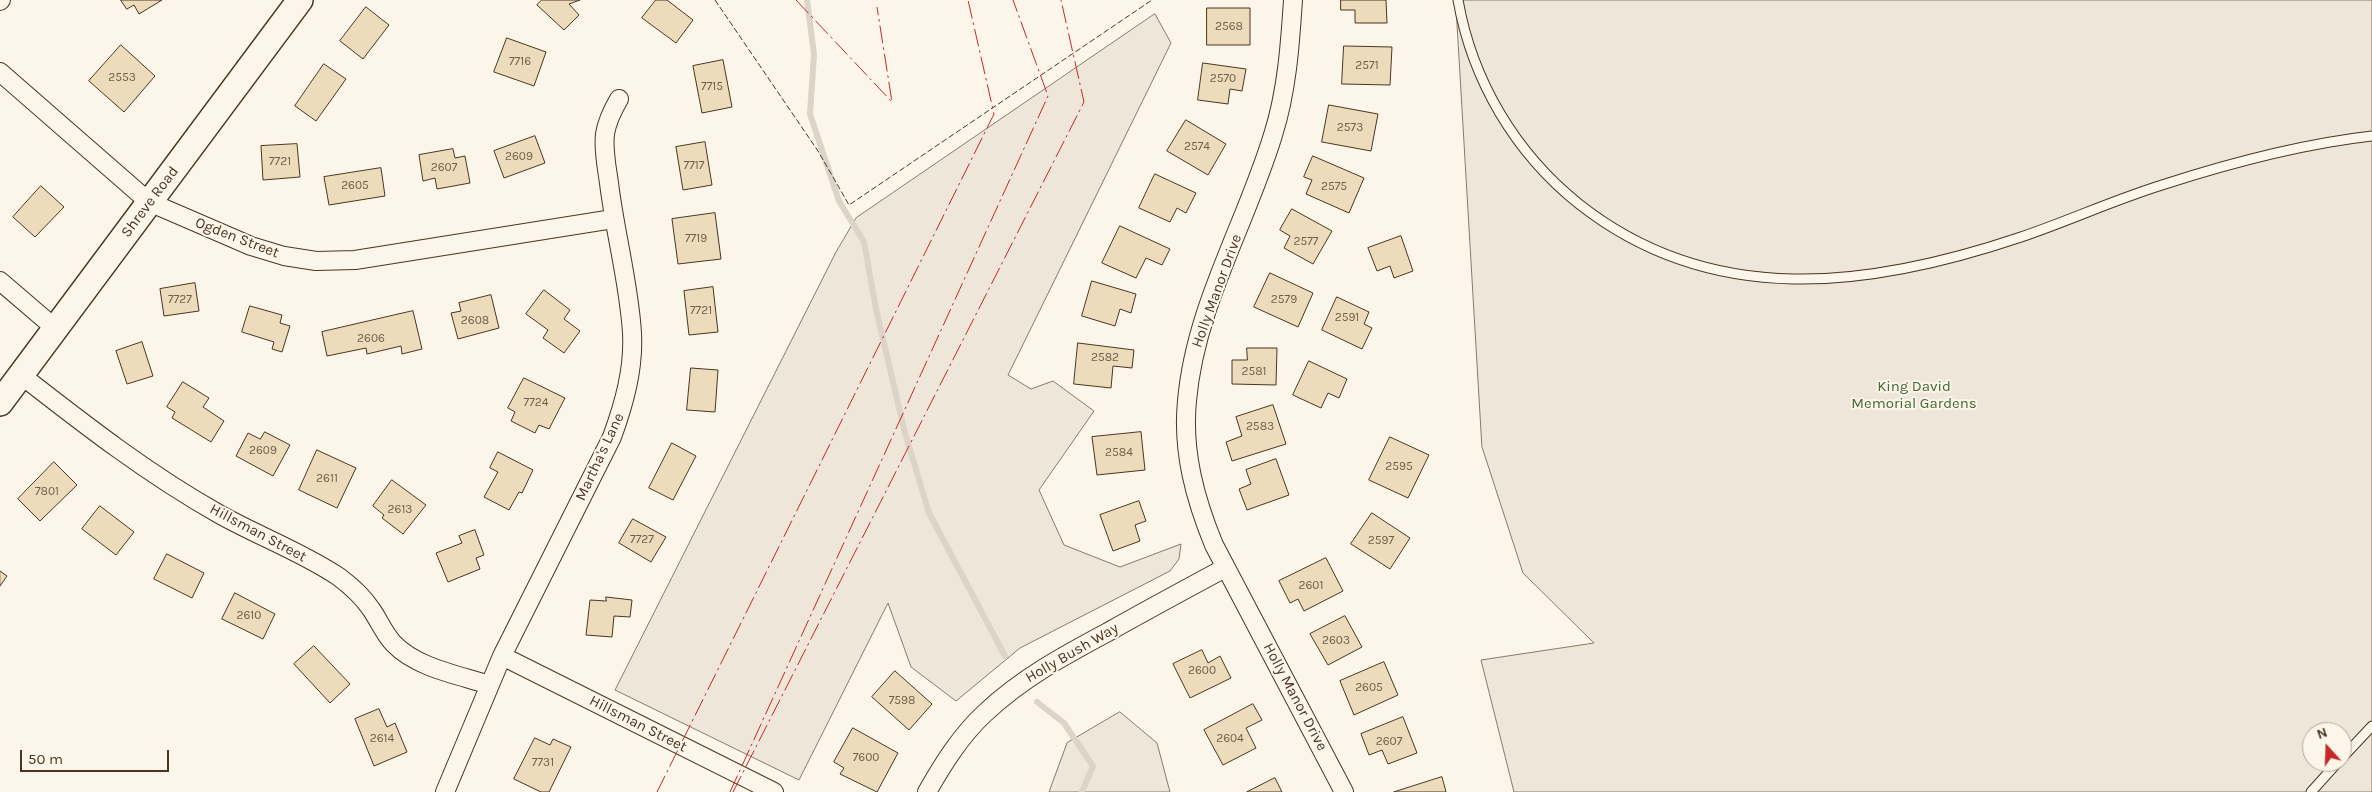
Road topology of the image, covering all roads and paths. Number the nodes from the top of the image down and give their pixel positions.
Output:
1 (300, 0) edge
2 (1293, 0) edge
3 (1458, 0) edge
4 (0, 72) edge
5 (619, 99) dead end
6 (2372, 136) edge
7 (149, 202) junction
8 (613, 219) junction
9 (0, 281) edge
10 (56, 329) junction
11 (21, 375) junction
12 (0, 403) edge
13 (1225, 568) junction
14 (502, 656) junction
15 (490, 685) junction
16 (2372, 726) edge
17 (2352, 747) edge
18 (2329, 772) edge
19 (444, 792) edge
20 (774, 792) edge
21 (927, 792) edge
22 (1344, 792) edge
23 (2311, 792) edge

1 - 7 main road, Shreve Road
2 - 13 street, Holly Manor Drive
3 - 6 lane
4 - 7 street, Ogden Street
5 - 8 street, Martha's Lane
7 - 8 street, Ogden Street
7 - 10 main road, Shreve Road
8 - 14 street, Martha's Lane
9 - 10 street
10 - 11 main road, Shreve Road
11 - 12 main road, Shreve Road
11 - 15 street, Hillsman Street
13 - 21 street, Holly Bush Way
13 - 22 street, Holly Manor Drive
14 - 15 street, Martha's Lane
14 - 20 street, Hillsman Street
15 - 19 street, Martha's Lane
16 - 17 lane
18 - 23 lane

